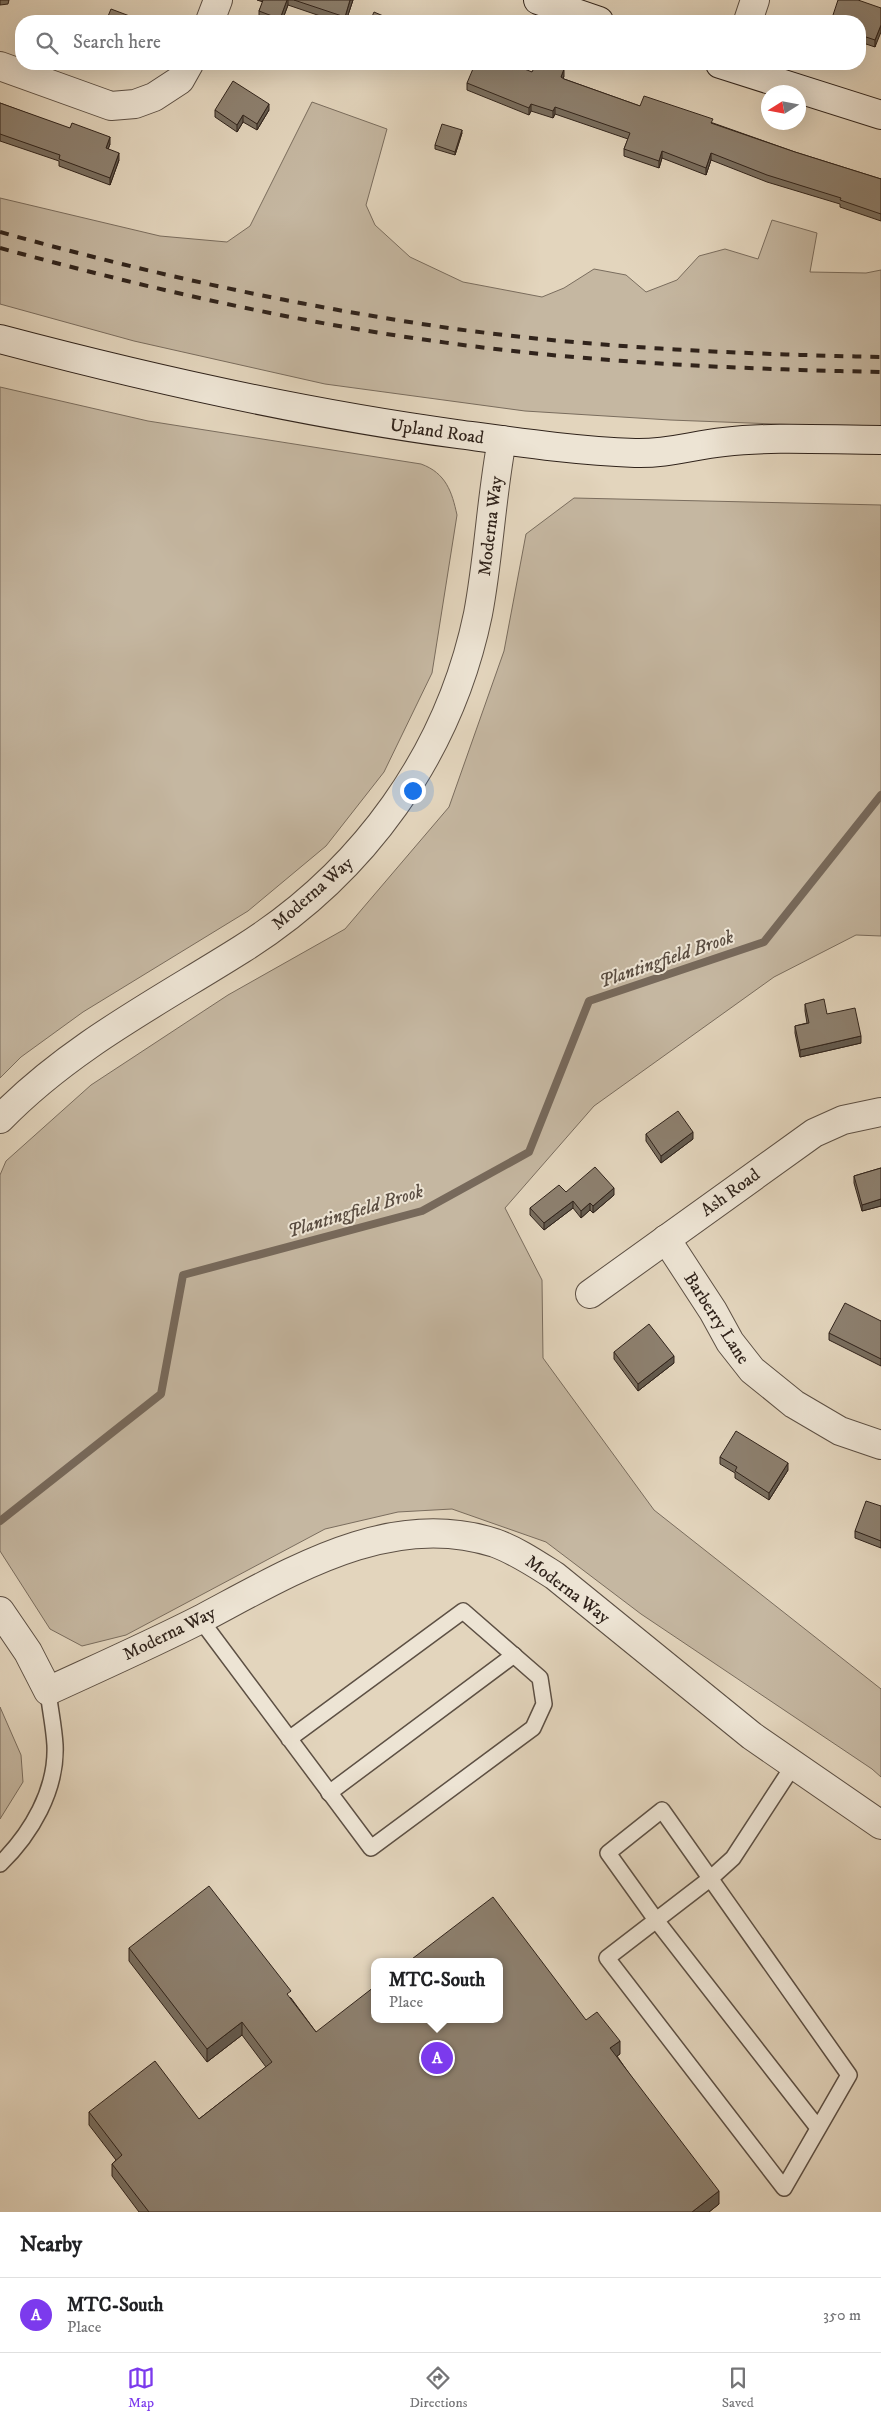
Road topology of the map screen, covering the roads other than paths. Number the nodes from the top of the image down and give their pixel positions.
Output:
1 (218, 0) edge
2 (538, 0) edge
3 (755, 0) edge
4 (212, 15) edge
5 (582, 15) edge
6 (750, 15) edge
7 (0, 66) edge
8 (186, 70) edge
9 (744, 70) edge
10 (881, 115) edge
11 (0, 339) edge
12 (502, 440) junction
13 (881, 440) edge
14 (881, 1112) edge
15 (0, 1118) edge
16 (666, 1239) junction
17 (590, 1294) dead end
18 (881, 1445) edge
19 (0, 1611) edge
20 (200, 1619) junction
21 (514, 1655) junction
22 (48, 1691) junction
23 (289, 1739) junction
24 (793, 1766) junction
25 (329, 1793) junction
26 (881, 1825) edge
27 (0, 1864) edge
28 (711, 1878) junction
29 (656, 1920) junction
30 (818, 2128) junction

1 - 4 street
2 - 5 street
3 - 6 street
7 - 8 street
9 - 10 street
11 - 12 street, Upland Road
12 - 13 street, Upland Road
12 - 15 street, Moderna Way
14 - 16 street, Ash Road
16 - 17 street, Ash Road
16 - 18 street, Barberry Lane
19 - 22 street
20 - 22 street, Moderna Way
20 - 23 lane
20 - 24 street, Moderna Way
21 - 23 lane
21 - 25 lane
21 - 25 lane
22 - 27 lane
23 - 25 lane
24 - 26 street, Moderna Way
24 - 28 lane
28 - 29 lane
28 - 29 lane
28 - 30 lane
29 - 30 lane
29 - 30 lane

